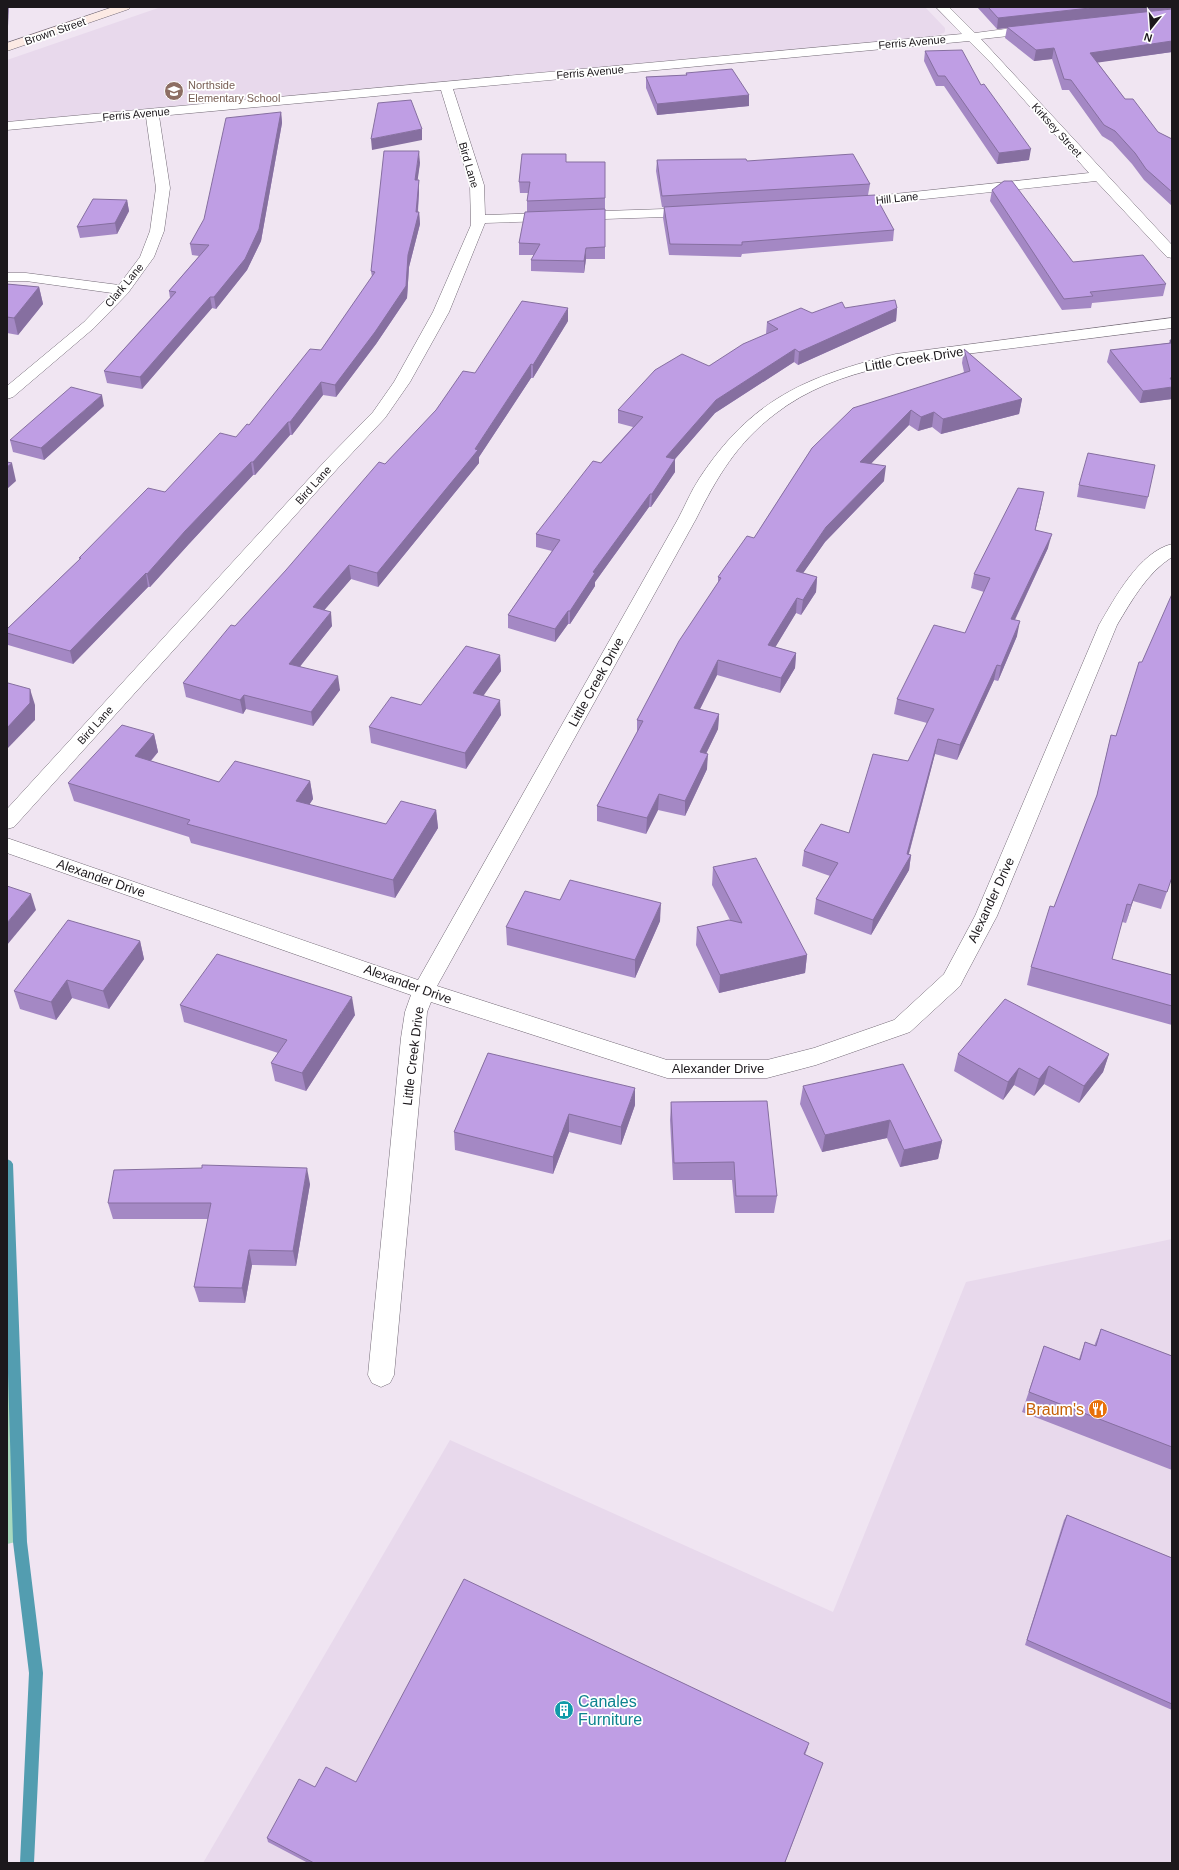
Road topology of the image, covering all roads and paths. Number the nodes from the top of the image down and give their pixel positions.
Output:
1 (125, 7) edge
2 (942, 7) edge
3 (1048, 27) edge
4 (971, 37) junction
5 (7, 47) edge
6 (446, 86) junction
7 (152, 113) junction
8 (7, 126) edge
9 (1100, 176) junction
10 (833, 204) edge
11 (709, 211) edge
12 (478, 219) junction
13 (1172, 254) edge
14 (7, 277) edge
15 (123, 290) junction
16 (1172, 323) edge
17 (7, 394) edge
18 (1172, 549) edge
19 (7, 822) edge
20 (7, 845) edge
21 (424, 989) junction
22 (381, 1375) dead end

1 - 5 main road, Brown Street
2 - 4 street, Kirksey Street
3 - 4 street, Ferris Avenue
4 - 6 street, Ferris Avenue
4 - 9 street, Kirksey Street
6 - 7 street, Ferris Avenue
6 - 12 street, Bird Lane
7 - 8 street, Ferris Avenue
7 - 15 street, Clark Lane
9 - 10 street, Hill Lane
9 - 13 street, Kirksey Street
11 - 12 street
12 - 19 street, Bird Lane
14 - 15 street
15 - 17 street, Clark Lane
16 - 21 street, Little Creek Drive
18 - 21 street, Alexander Drive
20 - 21 street, Alexander Drive
21 - 22 street, Little Creek Drive

